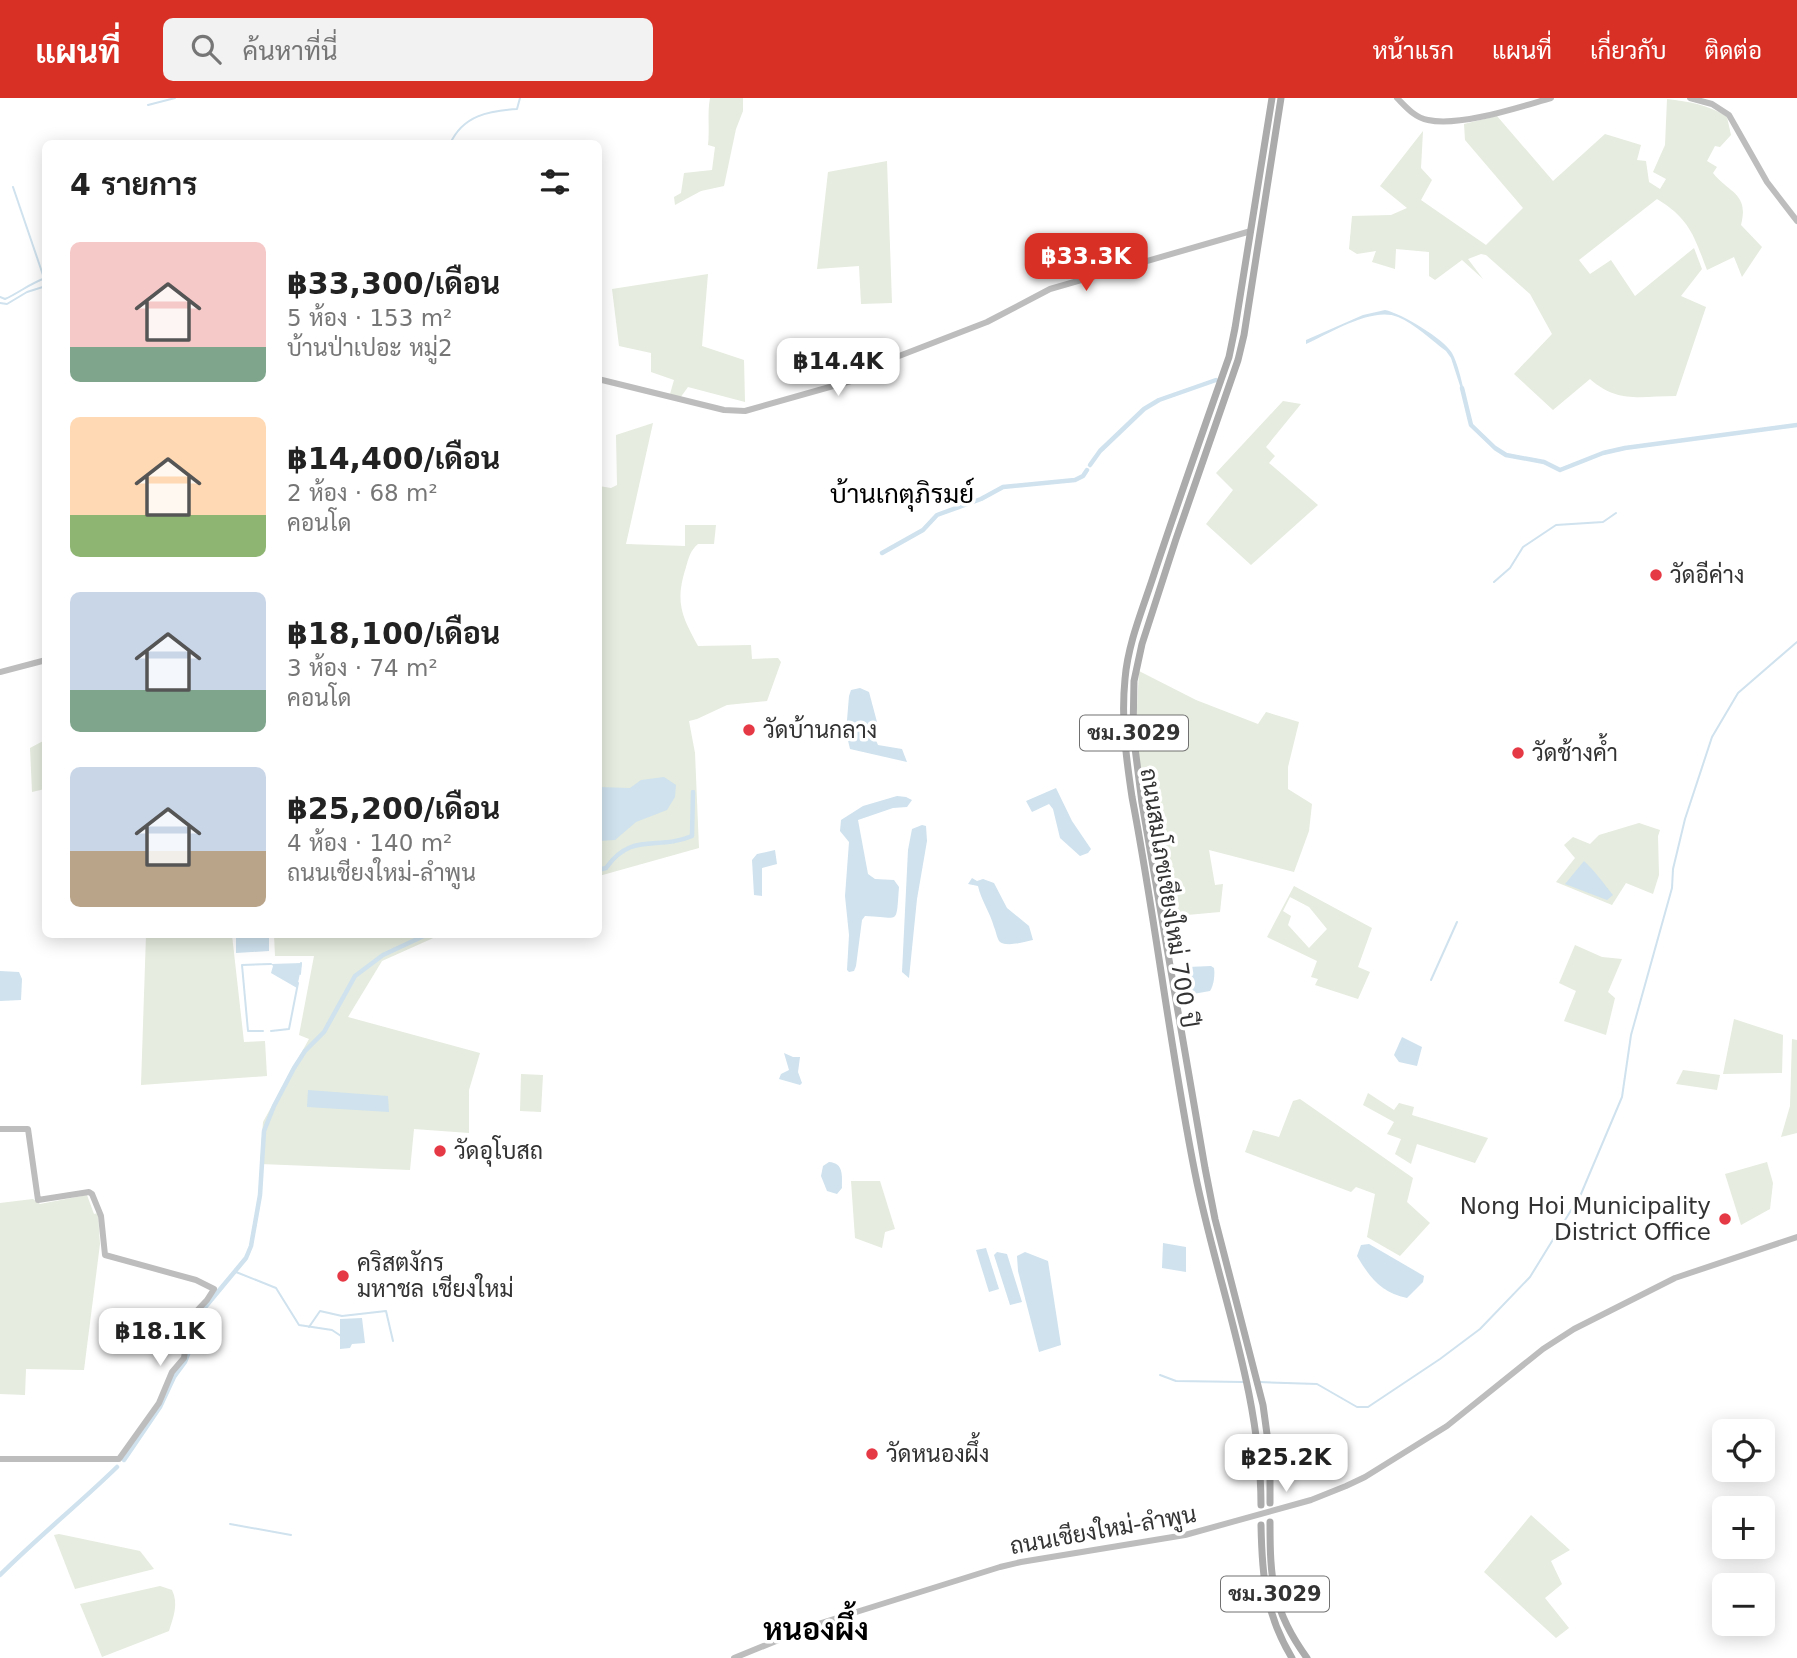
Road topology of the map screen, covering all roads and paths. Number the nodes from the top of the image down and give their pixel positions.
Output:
1 (1272, 98) edge
2 (1281, 98) edge
3 (1397, 98) edge
4 (1551, 98) edge
5 (1690, 98) edge
6 (1797, 221) edge
7 (1251, 231) junction
8 (602, 380) edge
9 (42, 661) edge
10 (0, 672) edge
11 (0, 1129) edge
12 (1797, 1237) edge
13 (0, 1459) edge
14 (1270, 1503) dead end
15 (1261, 1505) dead end
16 (1270, 1522) dead end
17 (1261, 1525) dead end
18 (734, 1658) edge
19 (1292, 1658) edge
20 (1307, 1658) edge

1 - 7 main road, ถนนสมโภชเชียงใหม่ 700 ปี / ชม.3029
2 - 14 main road, ถนนสมโภชเชียงใหม่ 700 ปี / ชม.3029
3 - 4 street
5 - 6 street
7 - 8 street
7 - 15 main road, ถนนสมโภชเชียงใหม่ 700 ปี / ชม.3029
9 - 10 street
11 - 13 street
12 - 18 street, ถนนเชียงใหม่-ลำพูน
16 - 20 main road, ชม.3029
17 - 19 main road, ชม.3029

